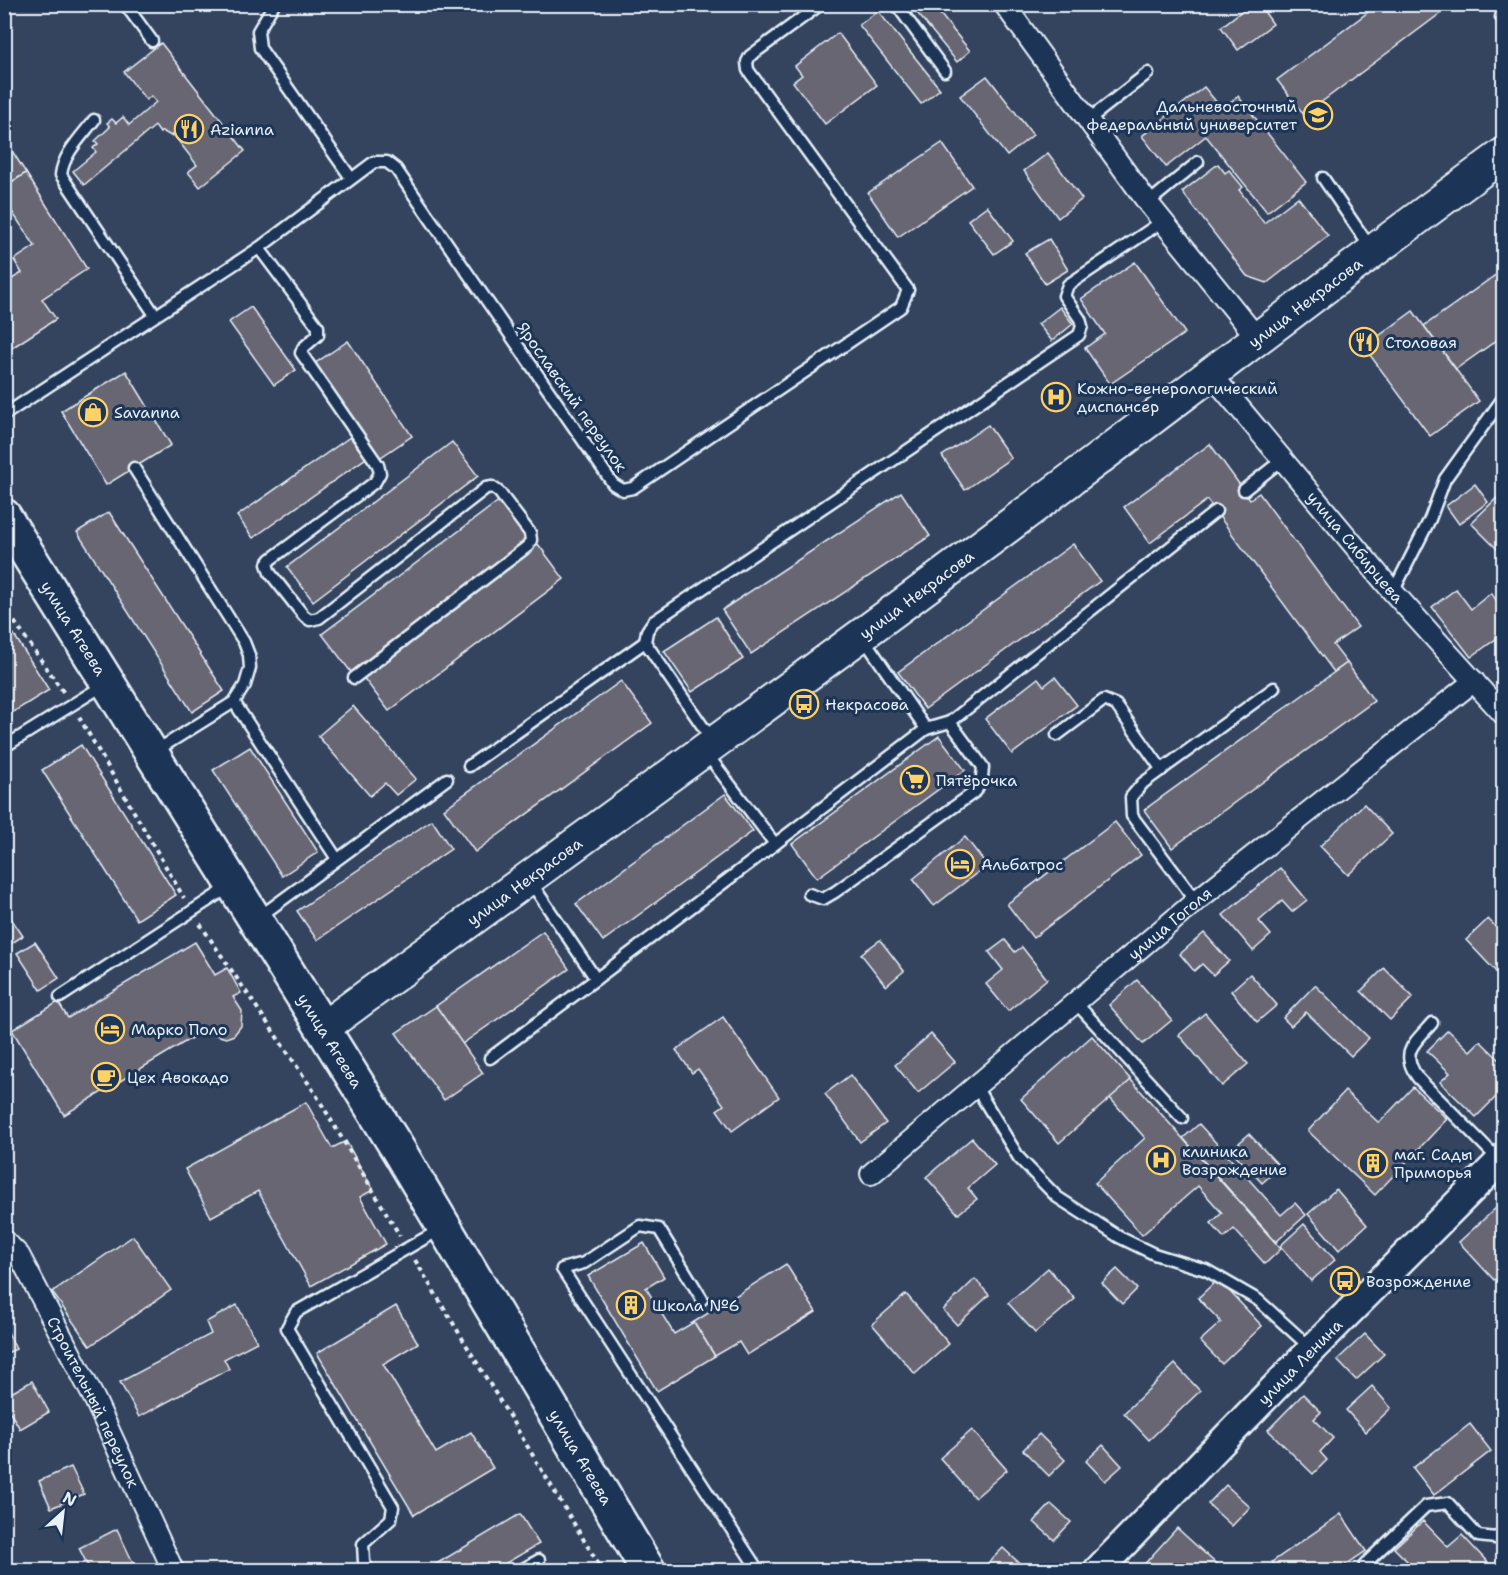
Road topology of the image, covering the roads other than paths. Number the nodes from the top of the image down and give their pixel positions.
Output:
1 (125, 4) edge
2 (274, 4) edge
3 (821, 4) edge
4 (896, 4) edge
5 (1004, 4) edge
6 (152, 41) dead end
7 (945, 71) dead end
8 (1148, 73) dead end
9 (94, 120) dead end
10 (1088, 120) junction
11 (1503, 154) edge
12 (1198, 162) dead end
13 (351, 178) junction
14 (1323, 178) dead end
15 (1148, 203) junction
16 (1163, 221) junction
17 (259, 248) junction
18 (1372, 250) junction
19 (155, 315) junction
20 (1258, 339) junction
21 (1212, 375) junction
22 (1503, 397) edge
23 (4, 415) edge
24 (1282, 460) junction
25 (134, 468) dead end
26 (1244, 490) dead end
27 (1216, 511) dead end
28 (4, 516) edge
29 (1393, 592) junction
30 (862, 636) junction
31 (645, 642) junction
32 (354, 678) dead end
33 (1474, 681) junction
34 (109, 682) junction
35 (1274, 688) dead end
36 (234, 702) junction
37 (1503, 715) edge
38 (950, 722) junction
39 (926, 729) junction
40 (1057, 735) dead end
41 (4, 747) edge
42 (709, 747) junction
43 (151, 753) junction
44 (469, 766) dead end
45 (1162, 770) junction
46 (447, 779) dead end
47 (775, 844) junction
48 (337, 859) junction
49 (528, 878) junction
50 (235, 884) junction
51 (809, 894) dead end
52 (1196, 901) junction
53 (256, 919) junction
54 (596, 979) junction
55 (60, 997) dead end
56 (1076, 1003) junction
57 (1432, 1023) dead end
58 (323, 1028) junction
59 (490, 1058) dead end
60 (976, 1087) junction
61 (1182, 1118) dead end
62 (1502, 1159) edge
63 (871, 1174) dead end
64 (443, 1227) junction
65 (4, 1240) edge
66 (702, 1299) dead end
67 (1312, 1348) junction
68 (1503, 1531) edge
69 (539, 1560) dead end
70 (173, 1570) edge
71 (369, 1570) edge
72 (521, 1570) edge
73 (648, 1570) edge
74 (758, 1570) edge
75 (1098, 1570) edge
76 (1365, 1570) edge

1 - 6 lane
2 - 13 lane
3 - 13 lane, Ярославский переулок
4 - 7 lane
5 - 10 street
8 - 10 lane
9 - 19 lane
10 - 15 street
11 - 18 main road, улица Некрасова
12 - 15 lane
13 - 17 lane, Ярославский переулок
14 - 18 lane
15 - 16 street
16 - 20 street
16 - 31 lane
17 - 19 lane, Ярославский переулок
17 - 32 lane
18 - 20 main road, улица Некрасова
19 - 23 lane, Ярославский переулок
20 - 21 main road, улица Некрасова
21 - 24 street, улица Сибирцева
21 - 30 main road, улица Некрасова
22 - 29 lane
24 - 26 lane
24 - 29 street, улица Сибирцева
25 - 36 lane
27 - 38 lane
28 - 34 highway, улица Агеева
29 - 33 street, улица Сибирцева
30 - 39 lane
30 - 42 main road, улица Некрасова
31 - 42 lane
31 - 44 lane
33 - 37 street, улица Сибирцева
33 - 52 street, улица Гоголя
34 - 41 lane
34 - 43 highway, улица Агеева
35 - 45 lane
36 - 43 lane
36 - 48 lane
38 - 39 lane
38 - 51 lane
39 - 47 lane
40 - 45 lane
42 - 47 lane
42 - 49 main road, улица Некрасова
43 - 50 highway, улица Агеева
45 - 52 lane
46 - 48 lane
47 - 54 lane
48 - 53 lane
49 - 54 lane
49 - 58 main road, улица Некрасова
50 - 53 highway, улица Агеева
50 - 55 lane
52 - 56 street, улица Гоголя
53 - 58 highway, улица Агеева
54 - 59 lane
56 - 60 street, улица Гоголя
56 - 61 lane
57 - 62 lane
58 - 64 highway, улица Агеева
60 - 63 street, улица Гоголя
60 - 67 lane
62 - 67 main road, улица Ленина
64 - 71 lane
64 - 73 highway, улица Агеева
65 - 70 street, Строительный переулок
66 - 74 lane
67 - 75 main road, улица Ленина
68 - 76 lane
69 - 72 lane

